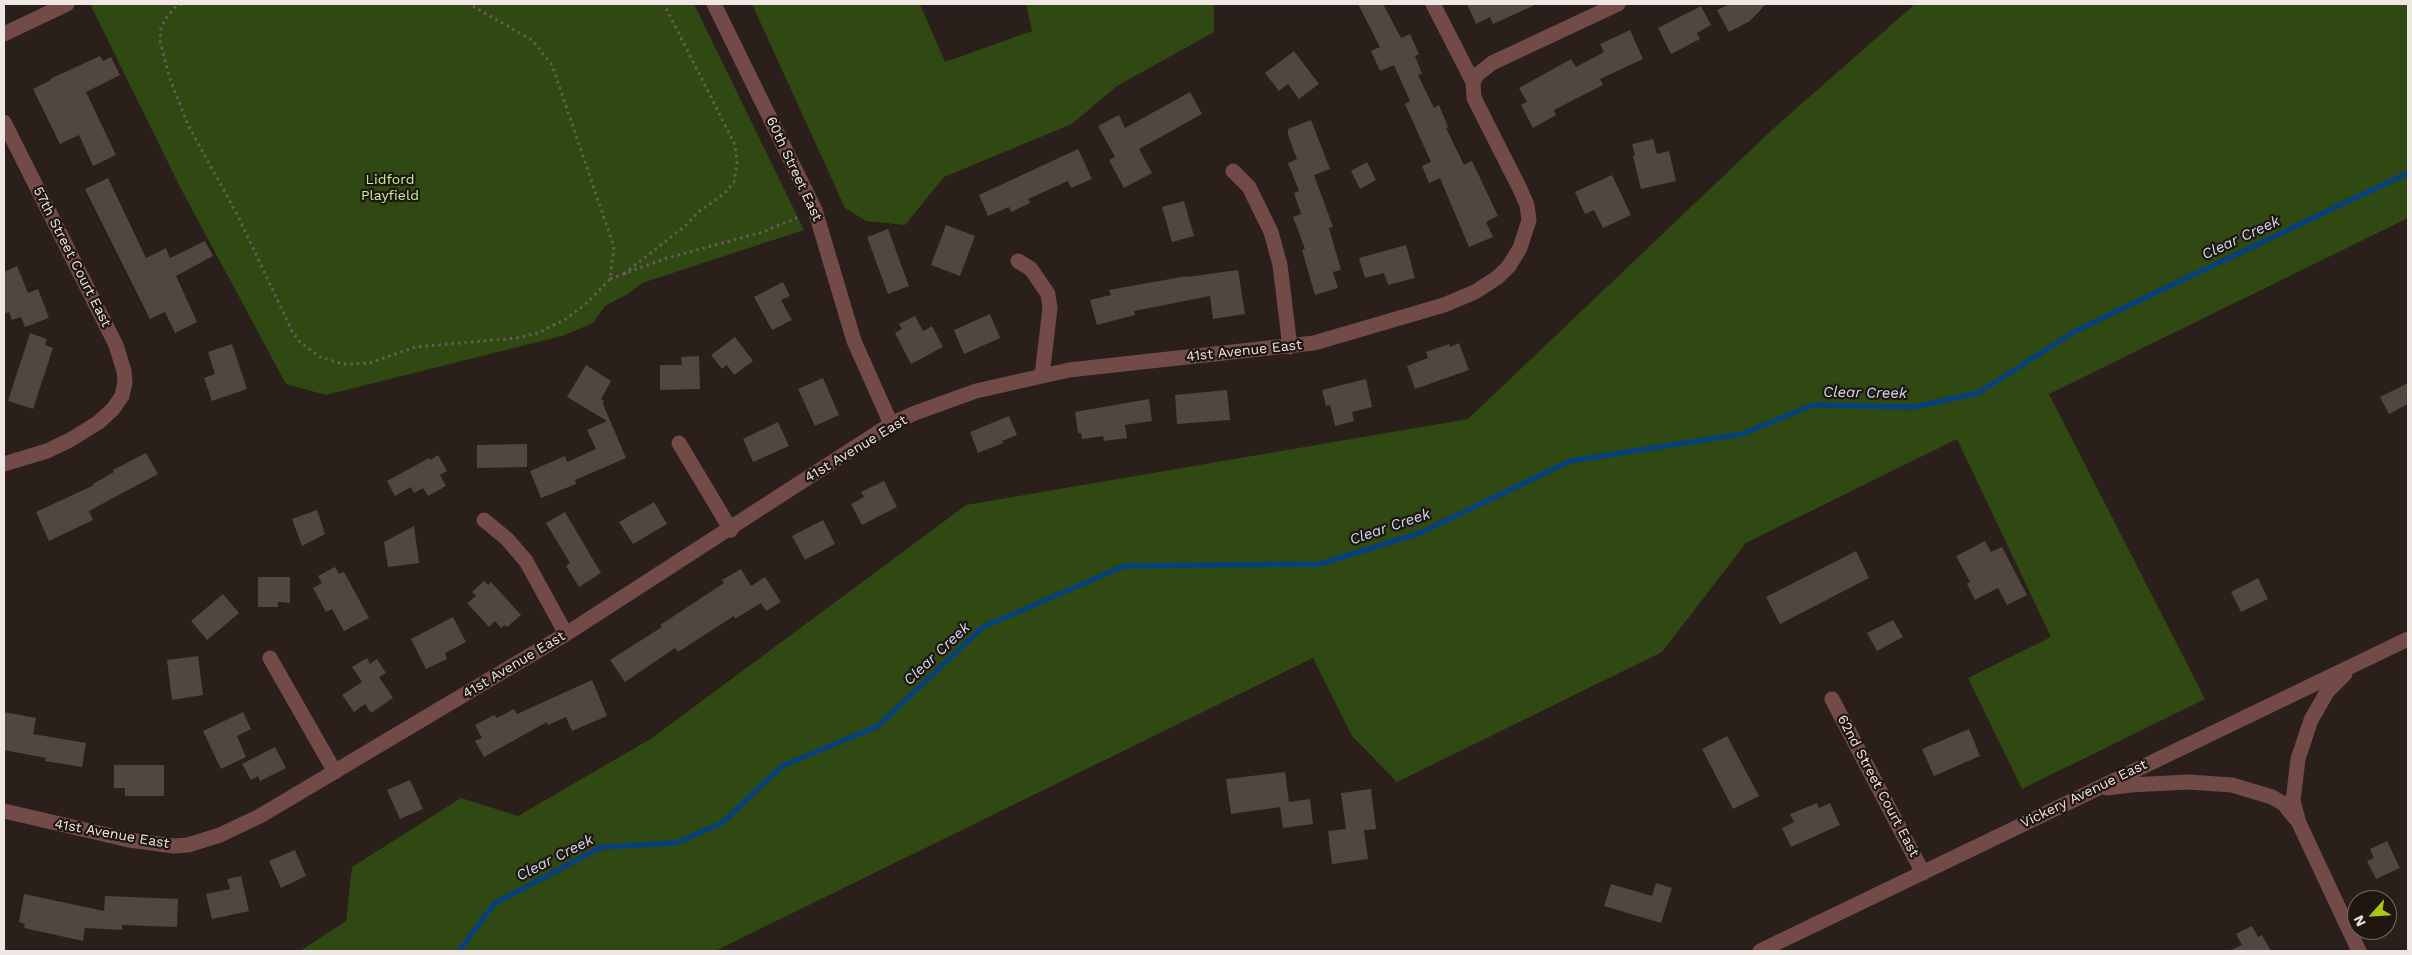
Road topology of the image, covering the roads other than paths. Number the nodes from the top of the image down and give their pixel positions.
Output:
1 (67, 4) edge
2 (714, 4) edge
3 (1432, 4) edge
4 (1618, 4) edge
5 (4, 34) edge
6 (1473, 82) junction
7 (4, 122) edge
8 (1232, 171) dead end
9 (1018, 261) dead end
10 (1290, 347) junction
11 (1042, 376) junction
12 (891, 424) junction
13 (679, 443) dead end
14 (4, 464) edge
15 (484, 520) dead end
16 (731, 530) junction
17 (566, 634) junction
18 (2408, 639) edge
19 (270, 658) dead end
20 (2360, 662) junction
21 (1832, 700) dead end
22 (335, 772) junction
23 (2077, 797) junction
24 (4, 812) edge
25 (2299, 823) junction
26 (1923, 873) junction
27 (1760, 951) edge
28 (2359, 951) edge

1 - 5 street
2 - 12 street, 60th Street East
3 - 6 street, 41st Avenue East
4 - 6 street
6 - 10 street, 41st Avenue East
7 - 14 street, 57th Street Court East
8 - 10 street
9 - 11 street
10 - 11 street, 41st Avenue East
11 - 12 street, 41st Avenue East
12 - 16 street, 41st Avenue East
13 - 16 street
15 - 17 street
16 - 17 street, 41st Avenue East
17 - 22 street, 41st Avenue East
18 - 20 street, Vickery Avenue East
19 - 22 street
20 - 23 street, Vickery Avenue East
20 - 25 street
21 - 26 street, 62nd Street Court East
22 - 24 street, 41st Avenue East
23 - 25 street
23 - 26 street, Vickery Avenue East
25 - 28 street
26 - 27 street, Vickery Avenue East

